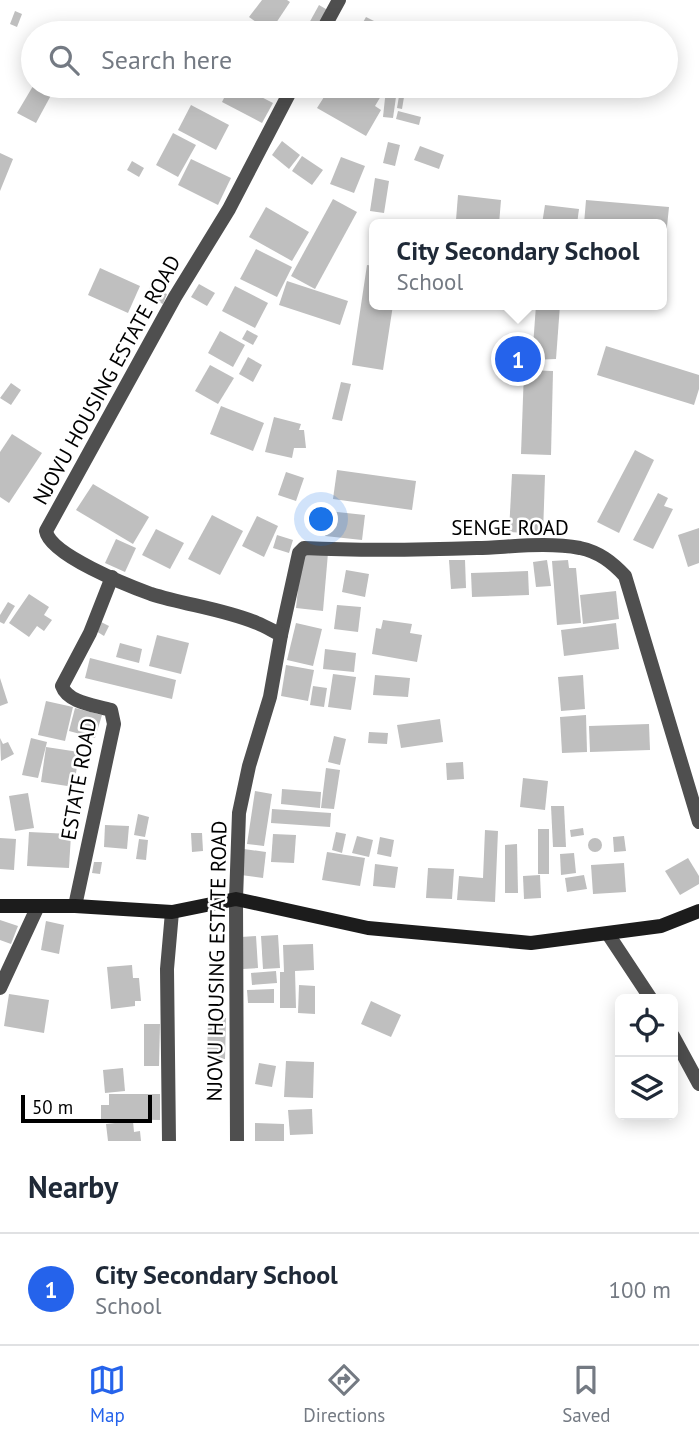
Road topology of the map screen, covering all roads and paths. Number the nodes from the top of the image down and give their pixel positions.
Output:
1 (339, 0) edge
2 (328, 21) edge
3 (287, 98) edge
4 (112, 577) junction
5 (281, 635) junction
6 (699, 822) edge
7 (236, 899) junction
8 (0, 906) edge
9 (38, 906) junction
10 (75, 906) junction
11 (699, 911) edge
12 (172, 912) junction
13 (608, 934) junction
14 (0, 988) edge
15 (648, 994) edge
16 (678, 1045) edge
17 (699, 1084) edge
18 (169, 1141) edge
19 (237, 1141) edge

1 - 2 street
3 - 4 street, NJOVU HOUSING ESTATE ROAD
4 - 5 street, NJOVU HOUSING ESTATE ROAD
4 - 10 street, ESTATE ROAD
5 - 6 street, SENGE ROAD
5 - 7 street, NJOVU HOUSING ESTATE ROAD
7 - 12 street
7 - 13 street
7 - 19 street, NJOVU HOUSING ESTATE ROAD
8 - 9 street
9 - 10 street
9 - 14 street
10 - 12 street
11 - 13 street
12 - 18 street
13 - 15 street
16 - 17 street

